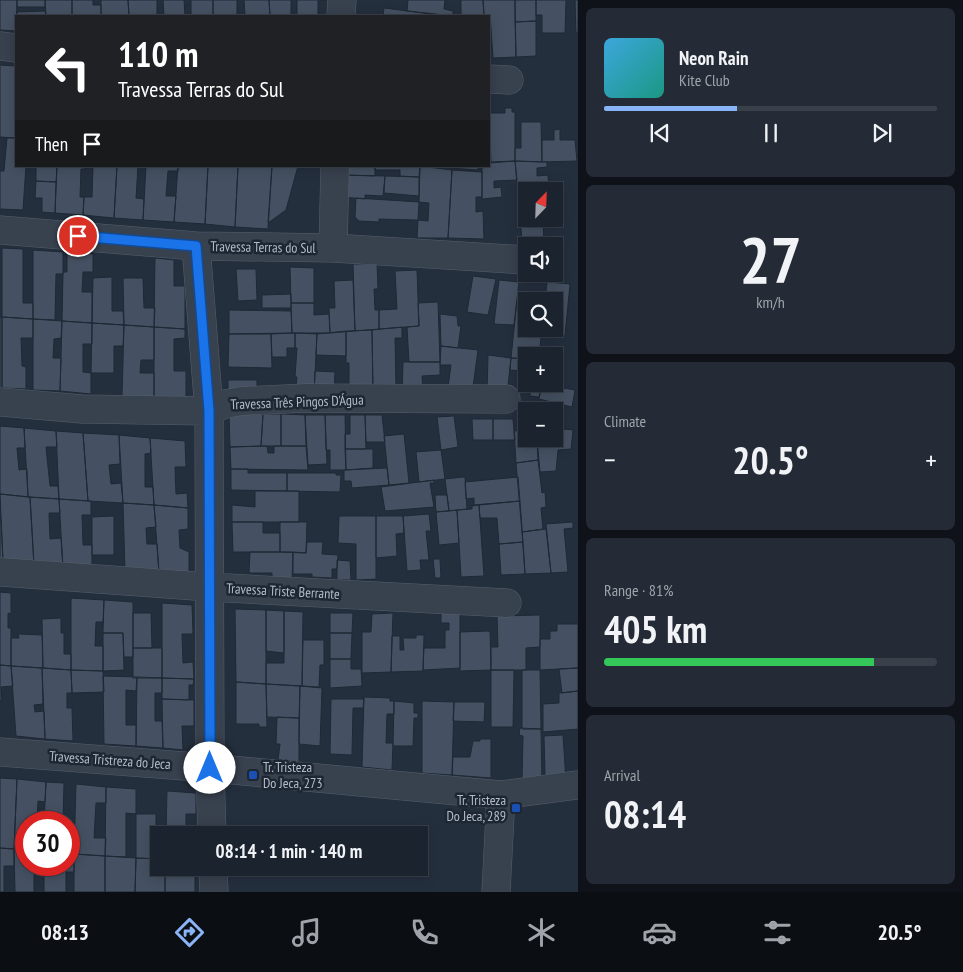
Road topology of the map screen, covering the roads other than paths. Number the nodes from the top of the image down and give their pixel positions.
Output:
1 (342, 0) edge
2 (341, 15) edge
3 (0, 46) edge
4 (15, 48) edge
5 (335, 167) edge
6 (0, 230) edge
7 (196, 246) junction
8 (332, 248) junction
9 (518, 260) edge
10 (506, 399) dead end
11 (0, 402) edge
12 (209, 411) junction
13 (0, 572) edge
14 (209, 587) junction
15 (507, 603) dead end
16 (0, 752) edge
17 (210, 768) junction
18 (578, 785) edge
19 (501, 795) junction
20 (212, 826) edge
21 (214, 876) edge
22 (214, 892) edge
23 (496, 892) edge

1 - 2 street
3 - 4 street
5 - 8 street
6 - 7 street, Travessa Terras do Sul
7 - 8 street, Travessa Terras do Sul
7 - 12 street
8 - 9 street, Travessa Terras do Sul
10 - 12 street, Travessa Três Pingos D'Água
11 - 12 street, Travessa Três Pingos D'Água
12 - 14 street
13 - 14 street, Travessa Triste Berrante
14 - 15 street, Travessa Triste Berrante
14 - 17 street
16 - 17 street, Travessa Tristreza do Jeca
17 - 19 street, Travessa Tristreza do Jeca
17 - 20 street
18 - 19 street, Travessa Tristreza do Jeca
19 - 23 street
21 - 22 street

